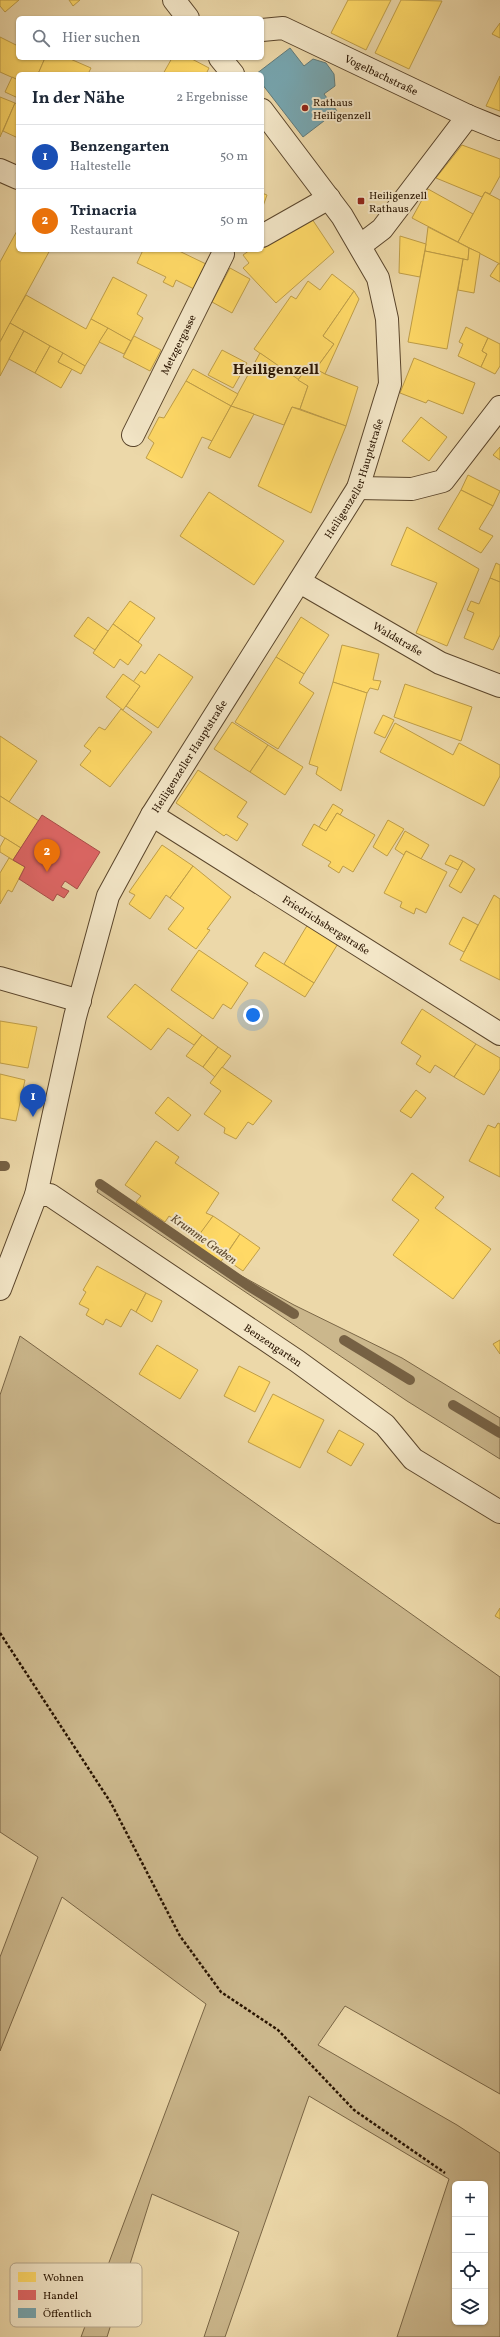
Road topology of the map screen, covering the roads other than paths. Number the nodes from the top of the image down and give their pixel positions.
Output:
1 (174, 0) edge
2 (186, 16) edge
3 (264, 30) edge
4 (222, 60) edge
5 (231, 72) edge
6 (264, 113) edge
7 (468, 116) junction
8 (500, 128) edge
9 (0, 170) edge
10 (16, 177) edge
11 (329, 198) junction
12 (264, 235) edge
13 (361, 245) junction
14 (221, 252) edge
15 (500, 407) edge
16 (133, 435) dead end
17 (358, 488) junction
18 (300, 582) junction
19 (500, 686) edge
20 (152, 815) junction
21 (0, 978) edge
22 (80, 1001) junction
23 (500, 1034) edge
24 (36, 1196) junction
25 (0, 1289) edge
26 (500, 1512) edge

1 - 2 street
3 - 7 street, Vogelbachstraße
4 - 5 street
6 - 11 street, Heiligenzeller Hauptstraße
7 - 8 street, Vogelbachstraße
7 - 13 street
9 - 10 street
11 - 12 street
11 - 13 street, Heiligenzeller Hauptstraße
13 - 17 street, Heiligenzeller Hauptstraße
14 - 16 street, Metzgergasse
15 - 17 street
17 - 18 street, Heiligenzeller Hauptstraße
18 - 19 street, Waldstraße
18 - 20 street, Heiligenzeller Hauptstraße
20 - 22 street, Heiligenzeller Hauptstraße
20 - 23 street, Friedrichsbergstraße
21 - 22 street
22 - 24 street, Heiligenzeller Hauptstraße
24 - 25 street, Heiligenzeller Hauptstraße
24 - 26 street, Benzengarten

